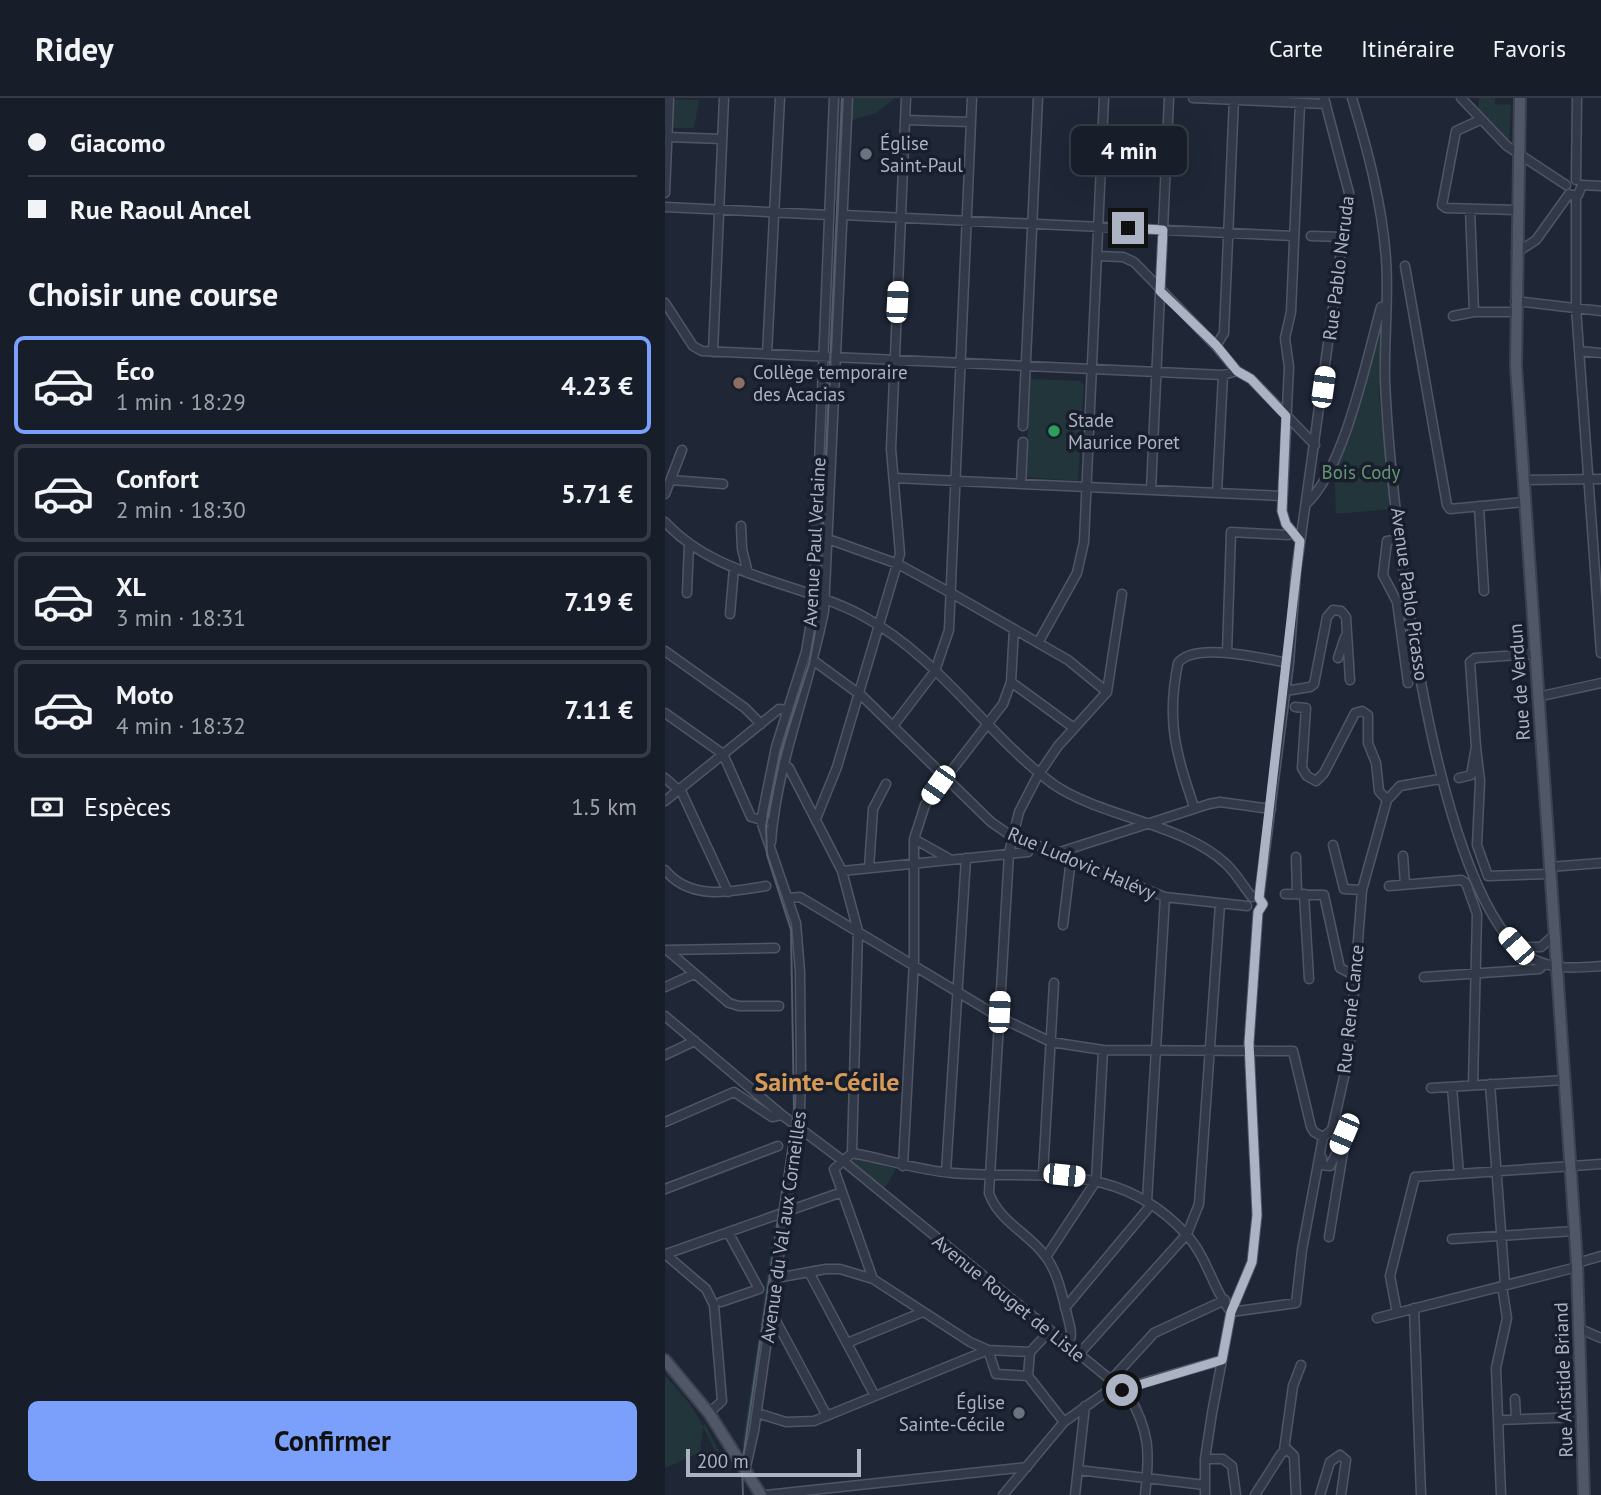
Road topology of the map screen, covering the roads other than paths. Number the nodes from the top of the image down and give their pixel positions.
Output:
1 (669, 98) edge
2 (724, 98) edge
3 (780, 98) edge
4 (834, 98) edge
5 (848, 98) edge
6 (906, 98) edge
7 (972, 98) edge
8 (1038, 98) edge
9 (1104, 98) edge
10 (1169, 98) edge
11 (1193, 98) edge
12 (1352, 98) edge
13 (1461, 98) edge
14 (1520, 98) edge
15 (1577, 98) edge
16 (1234, 99) edge
17 (1325, 101) edge
18 (1300, 103) junction
19 (905, 120) junction
20 (1480, 120) junction
21 (971, 122) junction
22 (668, 137) junction
23 (722, 139) junction
24 (1518, 152) junction
25 (1579, 183) junction
26 (1601, 186) edge
27 (1570, 192) junction
28 (665, 194) edge
29 (665, 207) edge
30 (1470, 209) junction
31 (719, 210) junction
32 (1517, 210) junction
33 (774, 212) junction
34 (829, 215) junction
35 (843, 215) junction
36 (901, 218) junction
37 (967, 221) junction
38 (1032, 224) junction
39 (1098, 227) junction
40 (1163, 230) junction
41 (1229, 233) junction
42 (1294, 236) junction
43 (1311, 236) dead end
44 (1345, 237) junction
45 (1516, 253) junction
46 (1097, 256) junction
47 (1405, 265) dead end
48 (1160, 291) junction
49 (665, 303) edge
50 (1515, 306) junction
51 (1381, 307) dead end
52 (1576, 308) junction
53 (1601, 311) edge
54 (1474, 312) junction
55 (1453, 316) dead end
56 (1216, 345) junction
57 (1579, 351) junction
58 (713, 352) junction
59 (1601, 353) edge
60 (767, 354) junction
61 (823, 356) junction
62 (837, 357) junction
63 (895, 360) junction
64 (961, 363) junction
65 (1025, 366) junction
66 (1092, 369) junction
67 (1157, 371) junction
68 (1237, 371) junction
69 (1223, 375) junction
70 (1286, 416) junction
71 (1023, 426) dead end
72 (1023, 442) dead end
73 (1315, 445) junction
74 (682, 450) dead end
75 (894, 478) junction
76 (1588, 479) junction
77 (1601, 479) edge
78 (671, 480) junction
79 (1523, 480) junction
80 (955, 481) junction
81 (723, 484) dead end
82 (1021, 484) junction
83 (1086, 487) junction
84 (1151, 490) junction
85 (1217, 493) junction
86 (665, 494) edge
87 (1282, 496) junction
88 (1524, 502) junction
89 (1306, 504) junction
90 (1479, 506) junction
91 (665, 522) edge
92 (741, 526) dead end
93 (1291, 532) junction
94 (828, 538) junction
95 (1401, 539) junction
96 (1300, 541) junction
97 (689, 544) junction
98 (1597, 552) edge
99 (898, 564) junction
100 (734, 568) junction
101 (748, 573) junction
102 (1484, 591) dead end
103 (687, 593) dead end
104 (951, 593) junction
105 (814, 594) junction
106 (1122, 594) dead end
107 (825, 599) junction
108 (730, 614) dead end
109 (879, 626) junction
110 (1014, 629) junction
111 (1347, 634) junction
112 (1038, 643) junction
113 (665, 652) edge
114 (1227, 653) junction
115 (1601, 653) edge
116 (1535, 654) junction
117 (1338, 657) dead end
118 (814, 661) junction
119 (1289, 663) junction
120 (935, 670) junction
121 (1350, 680) dead end
122 (1011, 682) junction
123 (1408, 683) dead end
124 (1601, 684) edge
125 (1285, 691) junction
126 (1107, 692) junction
127 (859, 694) junction
128 (1537, 696) junction
129 (1295, 707) dead end
130 (788, 710) junction
131 (665, 713) edge
132 (761, 723) junction
133 (989, 723) junction
134 (893, 726) junction
135 (1074, 728) junction
136 (1476, 747) junction
137 (723, 754) junction
138 (783, 764) junction
139 (1039, 772) junction
140 (945, 777) junction
141 (665, 778) edge
142 (1459, 778) dead end
143 (1440, 779) junction
144 (886, 784) dead end
145 (680, 789) junction
146 (1387, 800) junction
147 (665, 801) edge
148 (1194, 807) junction
149 (1271, 809) junction
150 (816, 819) junction
151 (761, 821) junction
152 (772, 821) junction
153 (1146, 824) junction
154 (1011, 835) junction
155 (914, 839) junction
156 (1030, 842) junction
157 (770, 845) junction
158 (1333, 845) dead end
159 (1009, 849) junction
160 (1060, 852) junction
161 (1403, 856) dead end
162 (1296, 857) dead end
163 (966, 858) junction
164 (950, 859) junction
165 (1071, 859) junction
166 (915, 863) junction
167 (1601, 863) edge
168 (869, 867) junction
169 (665, 870) edge
170 (1549, 870) junction
171 (842, 871) junction
172 (1405, 884) junction
173 (766, 886) dead end
174 (1389, 886) dead end
175 (1362, 890) junction
176 (728, 892) junction
177 (1285, 894) dead end
178 (1300, 894) junction
179 (1165, 897) junction
180 (1256, 897) junction
181 (789, 898) junction
182 (1220, 904) junction
183 (1247, 906) junction
184 (1258, 912) junction
185 (1063, 925) dead end
186 (858, 931) junction
187 (1553, 936) junction
188 (1516, 946) junction
189 (775, 948) dead end
190 (666, 949) edge
191 (913, 965) junction
192 (1550, 966) junction
193 (1601, 966) edge
194 (694, 974) junction
195 (1478, 974) junction
196 (1354, 975) junction
197 (1424, 977) dead end
198 (1309, 979) dead end
199 (1054, 984) dead end
200 (665, 987) edge
201 (957, 992) junction
202 (779, 1006) dead end
203 (665, 1016) edge
204 (999, 1017) junction
205 (695, 1041) junction
206 (1051, 1042) junction
207 (1156, 1049) junction
208 (1211, 1049) junction
209 (1103, 1050) junction
210 (1249, 1050) junction
211 (665, 1055) edge
212 (1564, 1080) junction
213 (1490, 1084) junction
214 (1473, 1085) junction
215 (1453, 1087) junction
216 (1430, 1088) dead end
217 (782, 1115) junction
218 (665, 1122) edge
219 (797, 1127) junction
220 (1324, 1137) junction
221 (778, 1146) dead end
222 (852, 1153) junction
223 (842, 1160) junction
224 (1601, 1164) edge
225 (903, 1166) junction
226 (1570, 1166) junction
227 (1496, 1171) junction
228 (946, 1172) junction
229 (989, 1174) junction
230 (1043, 1174) junction
231 (1459, 1174) junction
232 (1096, 1181) junction
233 (665, 1189) edge
234 (842, 1192) junction
235 (1149, 1203) junction
236 (785, 1212) junction
237 (1574, 1231) junction
238 (728, 1232) junction
239 (1187, 1234) junction
240 (1501, 1236) junction
241 (1329, 1237) dead end
242 (1453, 1239) dead end
243 (665, 1254) edge
244 (1046, 1256) junction
245 (1601, 1256) edge
246 (1577, 1265) junction
247 (809, 1272) junction
248 (776, 1278) junction
249 (873, 1279) junction
250 (1503, 1286) junction
251 (1224, 1300) junction
252 (721, 1303) dead end
253 (1065, 1308) junction
254 (1415, 1308) junction
255 (923, 1312) junction
256 (1231, 1312) junction
257 (1398, 1313) junction
258 (770, 1318) junction
259 (1377, 1318) dead end
260 (1578, 1328) junction
261 (1050, 1331) junction
262 (1601, 1338) edge
263 (847, 1343) junction
264 (1068, 1345) junction
265 (988, 1350) junction
266 (1030, 1352) junction
267 (1079, 1354) junction
268 (665, 1360) edge
269 (1222, 1360) junction
270 (1301, 1365) dead end
271 (1028, 1376) junction
272 (1117, 1385) junction
273 (875, 1396) junction
274 (1515, 1399) dead end
275 (1085, 1406) junction
276 (709, 1413) junction
277 (757, 1413) junction
278 (827, 1416) junction
279 (1582, 1417) junction
280 (1515, 1419) junction
281 (1498, 1420) junction
282 (1065, 1422) junction
283 (1284, 1450) junction
284 (1205, 1459) junction
285 (1027, 1467) junction
286 (1078, 1470) junction
287 (745, 1471) junction
288 (1147, 1479) junction
289 (1205, 1485) junction
290 (763, 1495) edge
291 (1003, 1495) edge
292 (1075, 1495) edge
293 (1145, 1495) edge
294 (1205, 1495) edge
295 (1236, 1495) edge
296 (1255, 1495) edge
297 (1296, 1495) edge
298 (1320, 1495) edge
299 (1341, 1495) edge
300 (1421, 1495) edge
301 (1501, 1495) edge
302 (1584, 1495) edge

1 - 22 street
2 - 23 street
3 - 33 street
4 - 34 street, Avenue Paul Verlaine
5 - 35 street, Avenue Paul Verlaine
6 - 19 street
7 - 21 street
8 - 38 street
9 - 39 street
10 - 40 street
11 - 16 street
12 - 95 street, Avenue Pablo Picasso
13 - 20 street
14 - 24 main road, Rue de Verdun
15 - 25 street
16 - 18 street
16 - 41 street
17 - 18 street
17 - 44 street, Rue Pablo Neruda
18 - 42 street
19 - 21 street
19 - 36 street
20 - 24 street
20 - 30 street
21 - 37 street
22 - 23 street
22 - 28 street
23 - 31 street
24 - 27 street
24 - 32 main road, Rue de Verdun
25 - 26 street
25 - 27 street
25 - 27 street
27 - 45 street
27 - 52 street
29 - 31 street
30 - 32 street
30 - 54 street
31 - 33 street
31 - 58 street
32 - 45 main road, Rue de Verdun
33 - 34 street
33 - 60 street
34 - 61 street, Avenue Paul Verlaine
35 - 36 street
35 - 62 street, Avenue Paul Verlaine
36 - 37 street
36 - 63 street
37 - 38 street
37 - 64 street
38 - 39 street
38 - 65 street
39 - 40 street
39 - 46 street
40 - 41 street
40 - 48 street
41 - 42 street
41 - 56 street
42 - 70 street
43 - 44 street
44 - 73 street, Rue Pablo Neruda
45 - 50 main road, Rue de Verdun
46 - 48 street
46 - 66 street
47 - 90 street
48 - 56 street
48 - 67 street
49 - 58 street
50 - 52 street
50 - 54 street
50 - 79 main road, Rue de Verdun
51 - 89 street
52 - 53 street
52 - 57 street
54 - 55 street
56 - 68 street
57 - 59 street
57 - 76 street
58 - 60 street
60 - 61 street
61 - 62 street
61 - 105 street, Avenue Paul Verlaine
62 - 63 street
62 - 94 street, Avenue Paul Verlaine
63 - 64 street
63 - 75 street
64 - 65 street
64 - 80 street
65 - 66 street
65 - 71 street
66 - 67 street
66 - 83 street
67 - 69 street
67 - 84 street
68 - 69 street
68 - 70 street
69 - 85 street
70 - 73 street
70 - 87 street
72 - 82 street
73 - 89 street, Rue Pablo Neruda
74 - 78 street
75 - 80 street
75 - 99 street
76 - 77 street
76 - 79 street
76 - 98 street
78 - 81 street
78 - 86 street
79 - 88 main road, Rue de Verdun
80 - 82 street
80 - 104 street
82 - 83 street
83 - 84 street
83 - 112 street
84 - 85 street
85 - 87 street
87 - 93 street
88 - 90 street
88 - 116 main road, Rue de Verdun
89 - 96 street, Rue Pablo Neruda
90 - 102 street
91 - 97 street
92 - 101 street
93 - 96 street
93 - 114 street
94 - 99 street
94 - 107 street, Avenue Paul Verlaine
95 - 123 street
95 - 143 street, Avenue Pablo Picasso
96 - 119 street, Rue Pablo Neruda
97 - 100 street
97 - 103 street
98 - 115 street
99 - 104 street
99 - 109 street
100 - 101 street
100 - 108 street
101 - 105 street
104 - 110 street
104 - 120 street
105 - 107 street
105 - 130 street, Avenue Paul Verlaine
106 - 126 street
107 - 109 street
107 - 118 street, Avenue Paul Verlaine
109 - 120 street
109 - 127 street
110 - 112 street
110 - 122 street
111 - 117 street
111 - 121 street
111 - 125 street
112 - 126 street
113 - 132 street
114 - 119 street
114 - 148 street
116 - 128 main road, Rue de Verdun
116 - 136 street
118 - 127 street, Rue Ludovic Halévy
118 - 138 street, Avenue Paul Verlaine
119 - 125 street, Rue Pablo Neruda
120 - 133 street
120 - 134 street
122 - 133 street
122 - 135 street
124 - 128 street
125 - 149 street, Rue Pablo Neruda
126 - 135 street
127 - 134 street, Rue Ludovic Halévy
127 - 150 street
128 - 170 main road, Rue de Verdun
129 - 146 street
130 - 132 street
130 - 151 street, Avenue Paul Verlaine
131 - 137 street
132 - 137 street
133 - 139 street
133 - 140 street
134 - 140 street, Rue Ludovic Halévy
135 - 139 street
136 - 142 street
136 - 170 street
137 - 145 street
137 - 151 street
138 - 150 street
138 - 152 street, Avenue Paul Verlaine
139 - 153 street
139 - 154 street
140 - 154 street, Rue Ludovic Halévy
140 - 155 street
141 - 145 street
143 - 146 street
143 - 188 street, Avenue Pablo Picasso
144 - 168 street
145 - 147 street
145 - 176 street
146 - 175 street, Rue René Cance
148 - 149 street
148 - 153 street
149 - 180 street, Rue Pablo Neruda
150 - 171 street
151 - 152 street
151 - 157 street, Avenue Paul Verlaine
152 - 157 street, Avenue Paul Verlaine
153 - 160 street
153 - 180 street
154 - 156 street, Rue Ludovic Halévy
154 - 159 street
155 - 164 street
155 - 166 street
156 - 159 street
156 - 160 street, Rue Ludovic Halévy
157 - 181 street, Avenue Paul Verlaine
158 - 175 street
159 - 163 street
159 - 204 street
160 - 165 street, Rue Ludovic Halévy
161 - 172 street
162 - 178 street
163 - 164 street
163 - 201 street
164 - 166 street
165 - 179 street, Rue Ludovic Halévy
165 - 185 street
166 - 168 street
166 - 191 street
167 - 170 street
168 - 171 street
169 - 176 street
170 - 187 main road, Rue de Verdun
171 - 186 street
172 - 174 street
172 - 195 street
173 - 176 street
175 - 196 street, Rue René Cance
177 - 178 street
178 - 196 street
178 - 198 street
179 - 182 street, Rue Ludovic Halévy
179 - 207 street
180 - 183 street
180 - 184 street, Rue Pablo Neruda
181 - 186 street
181 - 219 street, Avenue du Val aux Corneilles
182 - 183 street, Rue Ludovic Halévy
182 - 208 street
183 - 184 street
184 - 210 street
186 - 191 street
186 - 222 street
187 - 188 street
187 - 192 main road, Rue de Verdun
188 - 192 street, Avenue Pablo Picasso
189 - 190 street
190 - 194 street
191 - 201 street
191 - 225 street
192 - 193 street
192 - 195 street
192 - 212 main road, Rue de Verdun
194 - 200 street
194 - 202 street
195 - 197 street
195 - 214 street
196 - 220 street, Rue René Cance
199 - 206 street
201 - 204 street
201 - 228 street
203 - 205 street, Avenue Rouget de Lisle
204 - 206 street
204 - 229 street
205 - 211 street
205 - 217 street, Avenue Rouget de Lisle
206 - 209 street
206 - 230 street
207 - 208 street
207 - 209 street
207 - 235 street
208 - 210 street
208 - 239 street
209 - 232 street
210 - 220 street
210 - 256 street
212 - 213 street
212 - 226 main road, Rue de Verdun
213 - 214 street
213 - 227 street
214 - 215 street
215 - 216 street
215 - 231 street
217 - 218 street
217 - 219 street, Avenue Rouget de Lisle
219 - 223 street, Avenue Rouget de Lisle
219 - 236 street, Avenue du Val aux Corneilles
220 - 241 street
220 - 256 street, Rue René Cance
221 - 233 street
222 - 223 street
222 - 225 street
223 - 234 street
223 - 261 street, Avenue Rouget de Lisle
224 - 226 street
225 - 228 street
226 - 227 street
226 - 237 main road, Rue de Verdun
227 - 231 street
227 - 240 street
228 - 229 street
229 - 230 street
229 - 244 street
230 - 232 street
231 - 257 street
232 - 235 street
232 - 244 street
234 - 236 street
234 - 249 street
235 - 239 street
235 - 253 street
236 - 238 street
236 - 248 street, Avenue du Val aux Corneilles
237 - 240 street
237 - 246 main road, Rue de Verdun
238 - 243 street
238 - 252 street
239 - 251 street
239 - 267 street
240 - 242 street
240 - 250 street
243 - 276 street
244 - 253 street
245 - 246 street
246 - 250 street
246 - 260 main road, Rue Aristide Briand
247 - 248 street
247 - 249 street
247 - 263 street
248 - 258 street, Avenue du Val aux Corneilles
249 - 255 street
250 - 254 street
250 - 281 street
251 - 256 street
251 - 272 street
253 - 264 street
254 - 257 street
254 - 300 street
255 - 263 street
255 - 265 street
256 - 269 street
257 - 259 street
258 - 277 street, Avenue du Val aux Corneilles
258 - 278 street
260 - 262 street
260 - 279 main road, Rue Aristide Briand
261 - 264 street, Avenue Rouget de Lisle
261 - 266 street
263 - 273 street
264 - 267 street, Avenue Rouget de Lisle
265 - 266 street
265 - 271 street
265 - 273 street
266 - 271 street
267 - 272 street, Avenue Rouget de Lisle
268 - 276 main road
269 - 272 street
269 - 284 street
270 - 283 street
271 - 282 street
272 - 275 street
272 - 288 street, Avenue Rouget de Lisle
273 - 278 street
274 - 280 street
275 - 282 street
275 - 286 street
276 - 287 main road
277 - 278 street
277 - 287 street, Avenue du Val aux Corneilles
279 - 280 street
279 - 302 main road, Rue Aristide Briand
280 - 281 street
281 - 301 street
282 - 285 street
283 - 296 street
283 - 297 street
284 - 289 street
284 - 295 street
285 - 290 street
285 - 291 street
286 - 288 street
286 - 292 street
287 - 290 main road
288 - 289 street
288 - 293 street, Avenue Rouget de Lisle
289 - 294 street
298 - 299 street

